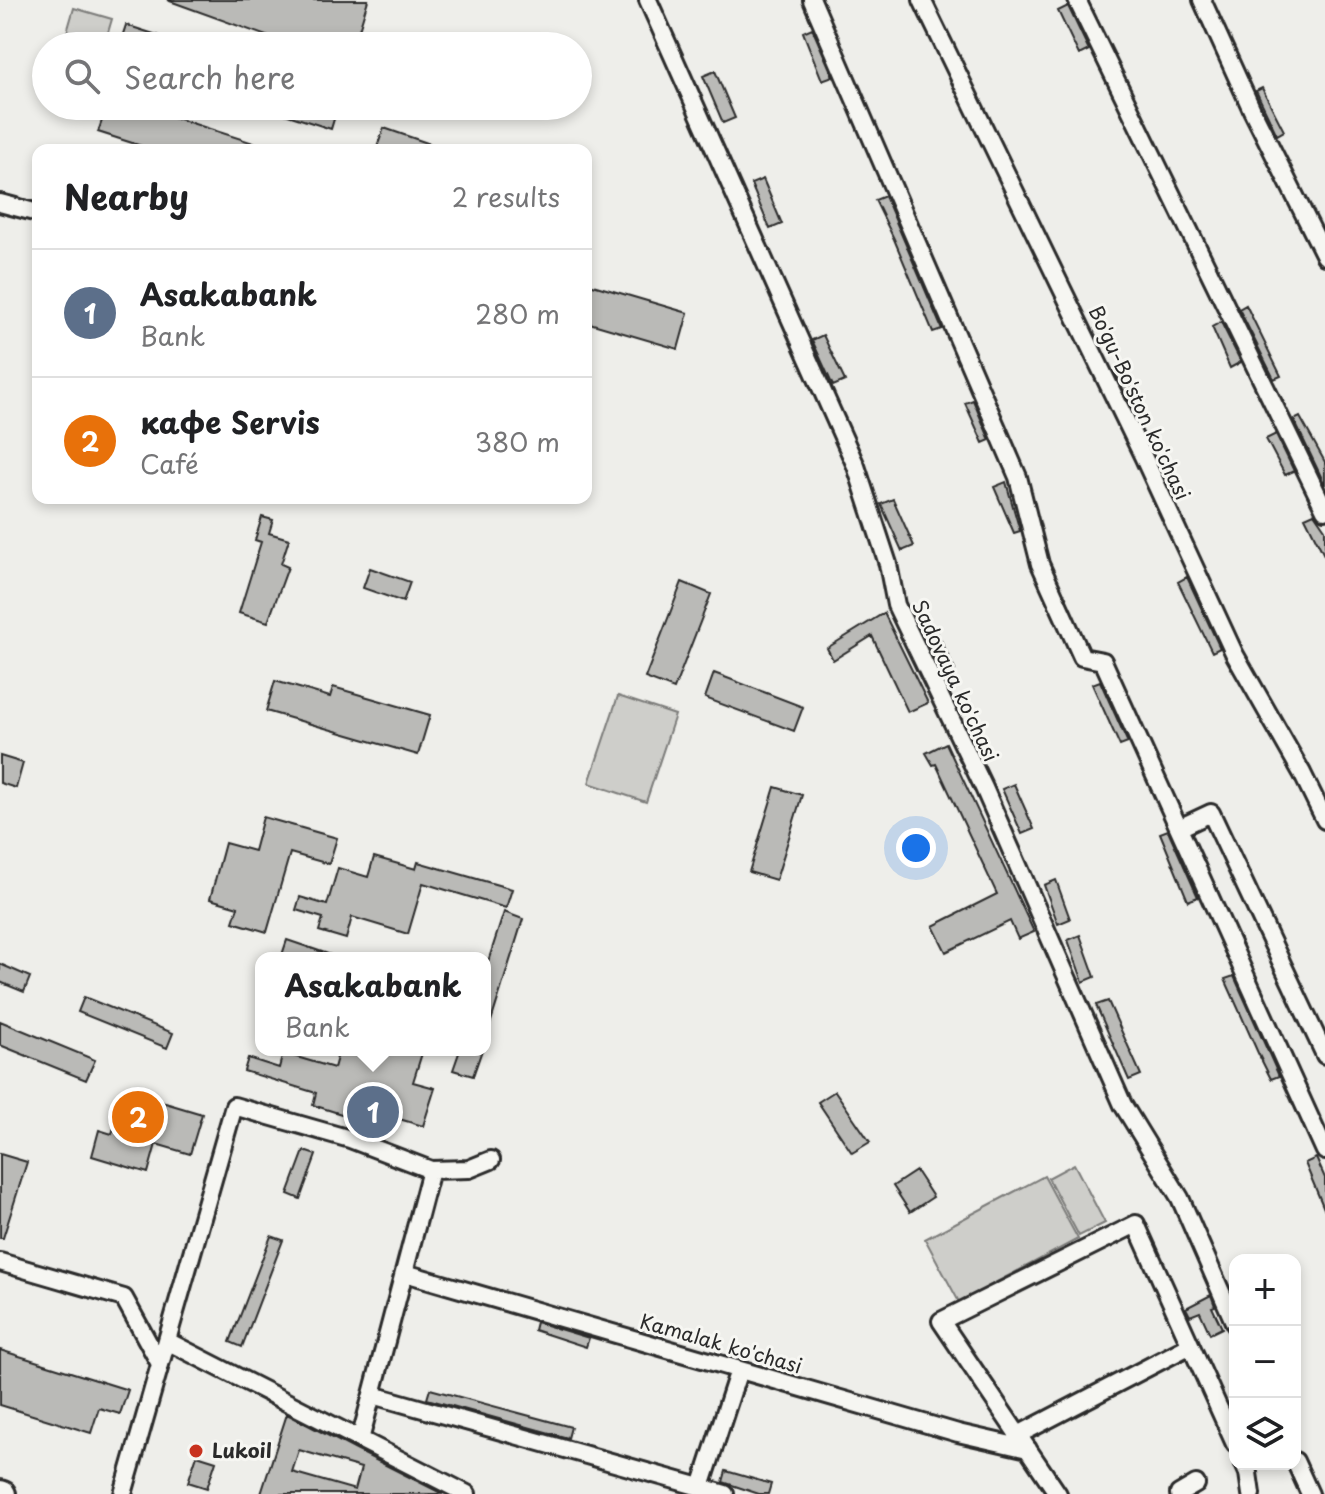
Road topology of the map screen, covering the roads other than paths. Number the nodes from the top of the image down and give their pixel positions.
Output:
1 (648, 0) edge
2 (812, 0) edge
3 (922, 0) edge
4 (1077, 0) edge
5 (1202, 0) edge
6 (0, 203) edge
7 (32, 211) edge
8 (1325, 256) edge
9 (1325, 510) edge
10 (1325, 820) edge
11 (1179, 828) junction
12 (1325, 1055) edge
13 (1325, 1151) edge
14 (491, 1160) dead end
15 (431, 1170) junction
16 (0, 1262) edge
17 (405, 1273) junction
18 (1229, 1310) edge
19 (167, 1341) junction
20 (1189, 1346) junction
21 (160, 1364) junction
22 (739, 1370) junction
23 (373, 1395) junction
24 (1229, 1431) edge
25 (1018, 1435) junction
26 (360, 1440) junction
27 (1028, 1449) junction
28 (1247, 1470) edge
29 (1299, 1470) edge
30 (1196, 1484) dead end
31 (701, 1487) junction
32 (123, 1494) edge
33 (467, 1494) edge
34 (725, 1494) edge
35 (1058, 1494) edge
36 (1179, 1494) edge
37 (1251, 1494) edge
38 (1310, 1494) edge

1 - 18 street, Sadovaya ko'chasi
2 - 11 street
3 - 10 street, Bo'gu-Bo'ston ko'chasi
4 - 9 street
5 - 8 street
6 - 7 street
11 - 12 street
11 - 13 street
14 - 15 street
15 - 17 street
15 - 19 street
16 - 21 street
17 - 22 street, Kamalak ko'chasi
17 - 23 street
19 - 21 street
19 - 26 street
20 - 24 street
20 - 25 street
20 - 25 street
21 - 32 street
22 - 27 street, Kamalak ko'chasi
22 - 31 street
23 - 26 street
23 - 31 street
25 - 27 street
26 - 33 street
27 - 35 street
28 - 37 street
29 - 38 street
30 - 36 street
31 - 34 street

